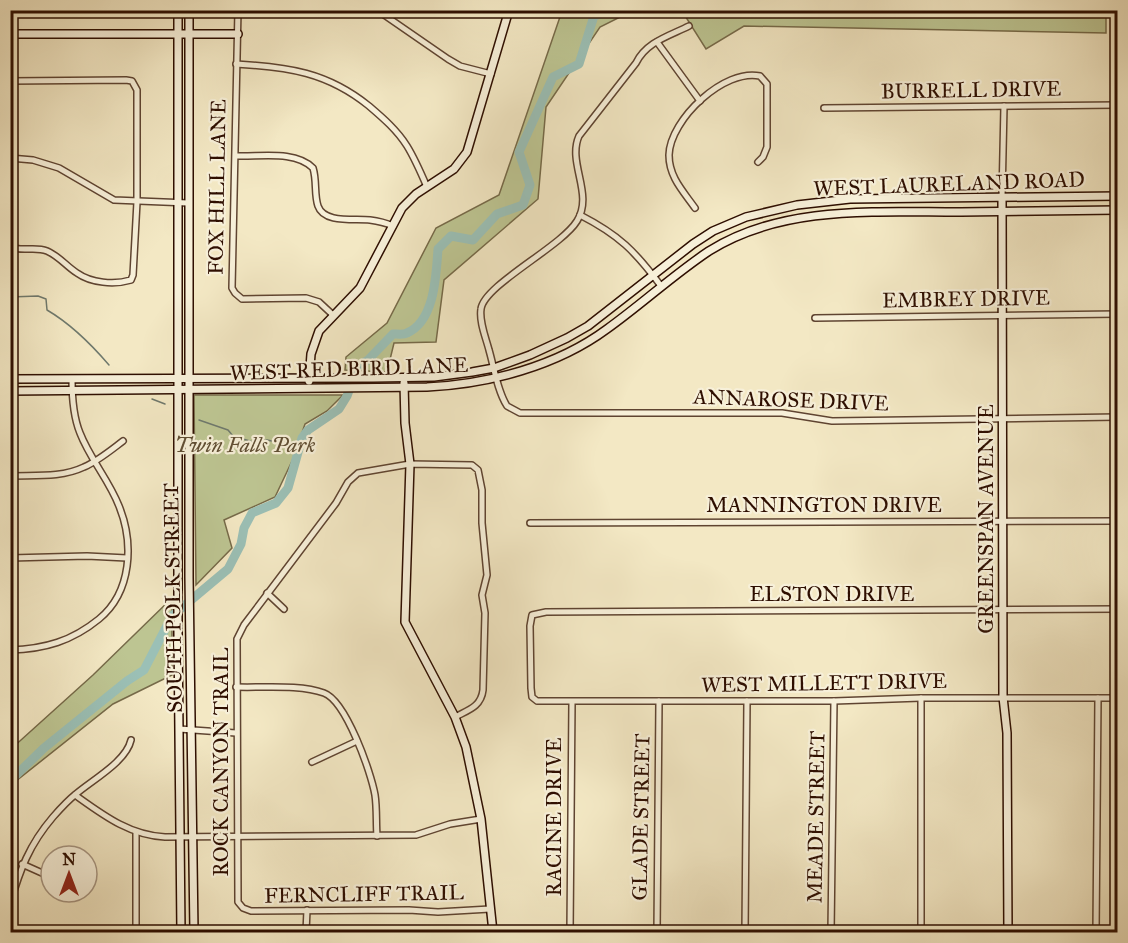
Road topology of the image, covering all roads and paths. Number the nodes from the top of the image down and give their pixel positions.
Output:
1 (178, 10) edge
2 (189, 10) edge
3 (238, 10) edge
4 (377, 10) edge
5 (508, 10) edge
6 (689, 26) dead end
7 (10, 34) edge
8 (178, 34) junction
9 (189, 34) junction
10 (238, 34) junction
11 (657, 42) junction
12 (236, 64) junction
13 (490, 74) junction
14 (10, 81) edge
15 (700, 101) junction
16 (1118, 105) edge
17 (1004, 106) junction
18 (824, 108) dead end
19 (237, 156) junction
20 (10, 158) edge
21 (758, 162) dead end
22 (427, 187) junction
23 (1118, 196) edge
24 (1002, 197) junction
25 (866, 198) junction
26 (137, 202) junction
27 (178, 203) junction
28 (188, 203) junction
29 (695, 208) dead end
30 (1118, 210) edge
31 (1002, 211) junction
32 (866, 212) junction
33 (580, 215) junction
34 (393, 226) junction
35 (713, 231) junction
36 (721, 244) junction
37 (10, 247) edge
38 (653, 275) junction
39 (662, 286) junction
40 (1118, 314) edge
41 (333, 315) junction
42 (1002, 315) junction
43 (814, 318) dead end
44 (494, 368) junction
45 (404, 377) junction
46 (497, 377) junction
47 (178, 378) junction
48 (188, 378) junction
49 (10, 379) edge
50 (72, 379) junction
51 (309, 379) junction
52 (404, 387) junction
53 (309, 388) junction
54 (188, 389) junction
55 (178, 390) junction
56 (10, 391) edge
57 (72, 391) junction
58 (1118, 417) edge
59 (1003, 418) junction
60 (123, 441) dead end
61 (94, 461) junction
62 (410, 464) junction
63 (10, 476) edge
64 (1003, 521) junction
65 (1118, 521) edge
66 (530, 523) dead end
67 (10, 558) edge
68 (127, 558) junction
69 (267, 593) junction
70 (284, 609) dead end
71 (1118, 609) edge
72 (1002, 610) junction
73 (10, 650) edge
74 (236, 687) junction
75 (532, 697) joint
76 (921, 698) junction
77 (1003, 698) junction
78 (1098, 698) junction
79 (1118, 698) edge
80 (659, 701) junction
81 (747, 701) junction
82 (834, 701) junction
83 (572, 702) junction
84 (455, 717) junction
85 (179, 729) junction
86 (192, 729) junction
87 (236, 733) junction
88 (131, 740) dead end
89 (357, 741) junction
90 (312, 762) dead end
91 (75, 795) junction
92 (481, 819) junction
93 (136, 833) junction
94 (377, 836) junction
95 (180, 837) junction
96 (192, 837) junction
97 (236, 837) junction
98 (22, 864) junction
99 (39, 872) edge
100 (10, 904) edge
101 (240, 905) joint
102 (490, 909) junction
103 (307, 910) junction
104 (136, 933) edge
105 (181, 933) edge
106 (194, 933) edge
107 (306, 933) edge
108 (493, 933) edge
109 (570, 933) edge
110 (657, 933) edge
111 (746, 933) edge
112 (831, 933) edge
113 (921, 933) edge
114 (1008, 933) edge
115 (1096, 933) edge

1 - 8 main road, SOUTH POLK STREET
2 - 9 main road, SOUTH POLK STREET
3 - 10 street, FOX HILL LANE
4 - 13 street
5 - 13 main road
6 - 11 street
7 - 8 main road
8 - 9 main road
8 - 27 main road, SOUTH POLK STREET
9 - 10 main road
9 - 28 main road, SOUTH POLK STREET
10 - 12 street, FOX HILL LANE
11 - 15 street
11 - 33 street
12 - 19 street, FOX HILL LANE
12 - 22 street
13 - 22 main road
14 - 26 street
15 - 21 street
15 - 29 street
16 - 17 street, BURRELL DRIVE
17 - 18 street, BURRELL DRIVE
17 - 24 street, GREENSPAN AVENUE
19 - 34 street
19 - 41 street, FOX HILL LANE
20 - 26 street
22 - 34 main road
23 - 24 main road, WEST LAURELAND ROAD
24 - 25 main road, WEST LAURELAND ROAD
24 - 31 main road, GREENSPAN AVENUE
25 - 32 main road
25 - 35 main road, WEST LAURELAND ROAD
26 - 27 street
26 - 37 street
27 - 28 street
27 - 47 main road, SOUTH POLK STREET
28 - 48 main road, SOUTH POLK STREET
30 - 31 main road, WEST LAURELAND ROAD
31 - 32 main road, WEST LAURELAND ROAD
31 - 42 main road, GREENSPAN AVENUE
32 - 36 main road, WEST LAURELAND ROAD
33 - 38 street
33 - 44 street, ANNAROSE DRIVE
34 - 41 main road
35 - 36 main road
35 - 38 main road, WEST RED BIRD LANE
36 - 39 main road, WEST RED BIRD LANE
38 - 39 street
38 - 44 main road, WEST RED BIRD LANE
39 - 46 main road, WEST RED BIRD LANE
40 - 42 street, EMBREY DRIVE
41 - 51 main road
42 - 43 street, EMBREY DRIVE
42 - 59 main road, GREENSPAN AVENUE
44 - 45 main road, WEST RED BIRD LANE
44 - 46 street, ANNAROSE DRIVE
45 - 51 main road, WEST RED BIRD LANE
45 - 52 main road
46 - 52 main road, WEST RED BIRD LANE
46 - 59 street, ANNAROSE DRIVE
47 - 48 main road, WEST RED BIRD LANE
47 - 50 main road, WEST RED BIRD LANE
47 - 55 main road, SOUTH POLK STREET
48 - 51 main road, WEST RED BIRD LANE
48 - 54 main road, SOUTH POLK STREET
49 - 50 main road, WEST RED BIRD LANE
50 - 57 street
51 - 53 main road
52 - 53 main road, WEST RED BIRD LANE
52 - 62 main road
53 - 54 main road, WEST RED BIRD LANE
54 - 55 main road, WEST RED BIRD LANE
54 - 86 main road, SOUTH POLK STREET
55 - 57 main road, WEST RED BIRD LANE
55 - 85 main road, SOUTH POLK STREET
56 - 57 main road, WEST RED BIRD LANE
57 - 61 street
58 - 59 street, ANNAROSE DRIVE
59 - 64 main road, GREENSPAN AVENUE
60 - 61 street
61 - 63 street
61 - 68 street
62 - 69 street, ROCK CANYON TRAIL
62 - 84 main road
62 - 84 street, ROCK CANYON TRAIL
64 - 65 street, MANNINGTON DRIVE
64 - 66 street, MANNINGTON DRIVE
64 - 72 main road, GREENSPAN AVENUE
67 - 68 street
68 - 73 street
69 - 70 street
69 - 74 street, ROCK CANYON TRAIL
71 - 72 street, ELSTON DRIVE
72 - 75 street, ELSTON DRIVE
72 - 77 main road, GREENSPAN AVENUE
74 - 87 street, ROCK CANYON TRAIL
74 - 89 street
75 - 83 street, WEST MILLETT DRIVE
76 - 77 street, WEST MILLETT DRIVE
76 - 82 street, WEST MILLETT DRIVE
76 - 113 street
77 - 78 street, WEST MILLETT DRIVE
77 - 114 main road, GREENSPAN AVENUE
78 - 79 street, WEST MILLETT DRIVE
78 - 115 street
80 - 81 street, WEST MILLETT DRIVE
80 - 83 street, WEST MILLETT DRIVE
80 - 110 street, GLADE STREET
81 - 82 street, WEST MILLETT DRIVE
81 - 111 street
82 - 112 street, MEADE STREET
83 - 109 street, RACINE DRIVE
84 - 92 main road
85 - 86 street
85 - 95 main road, SOUTH POLK STREET
86 - 87 street
86 - 96 main road, SOUTH POLK STREET
87 - 97 street, ROCK CANYON TRAIL
88 - 91 street
89 - 90 street
89 - 94 street
91 - 93 street
91 - 98 street
92 - 94 street
92 - 102 main road
93 - 95 street
93 - 104 street
94 - 97 street
95 - 96 street
95 - 105 main road, SOUTH POLK STREET
96 - 97 street
96 - 106 main road, SOUTH POLK STREET
97 - 101 street, ROCK CANYON TRAIL
98 - 99 street
98 - 100 street
101 - 103 street, FERNCLIFF TRAIL
102 - 103 street, FERNCLIFF TRAIL
102 - 108 main road
103 - 107 street

